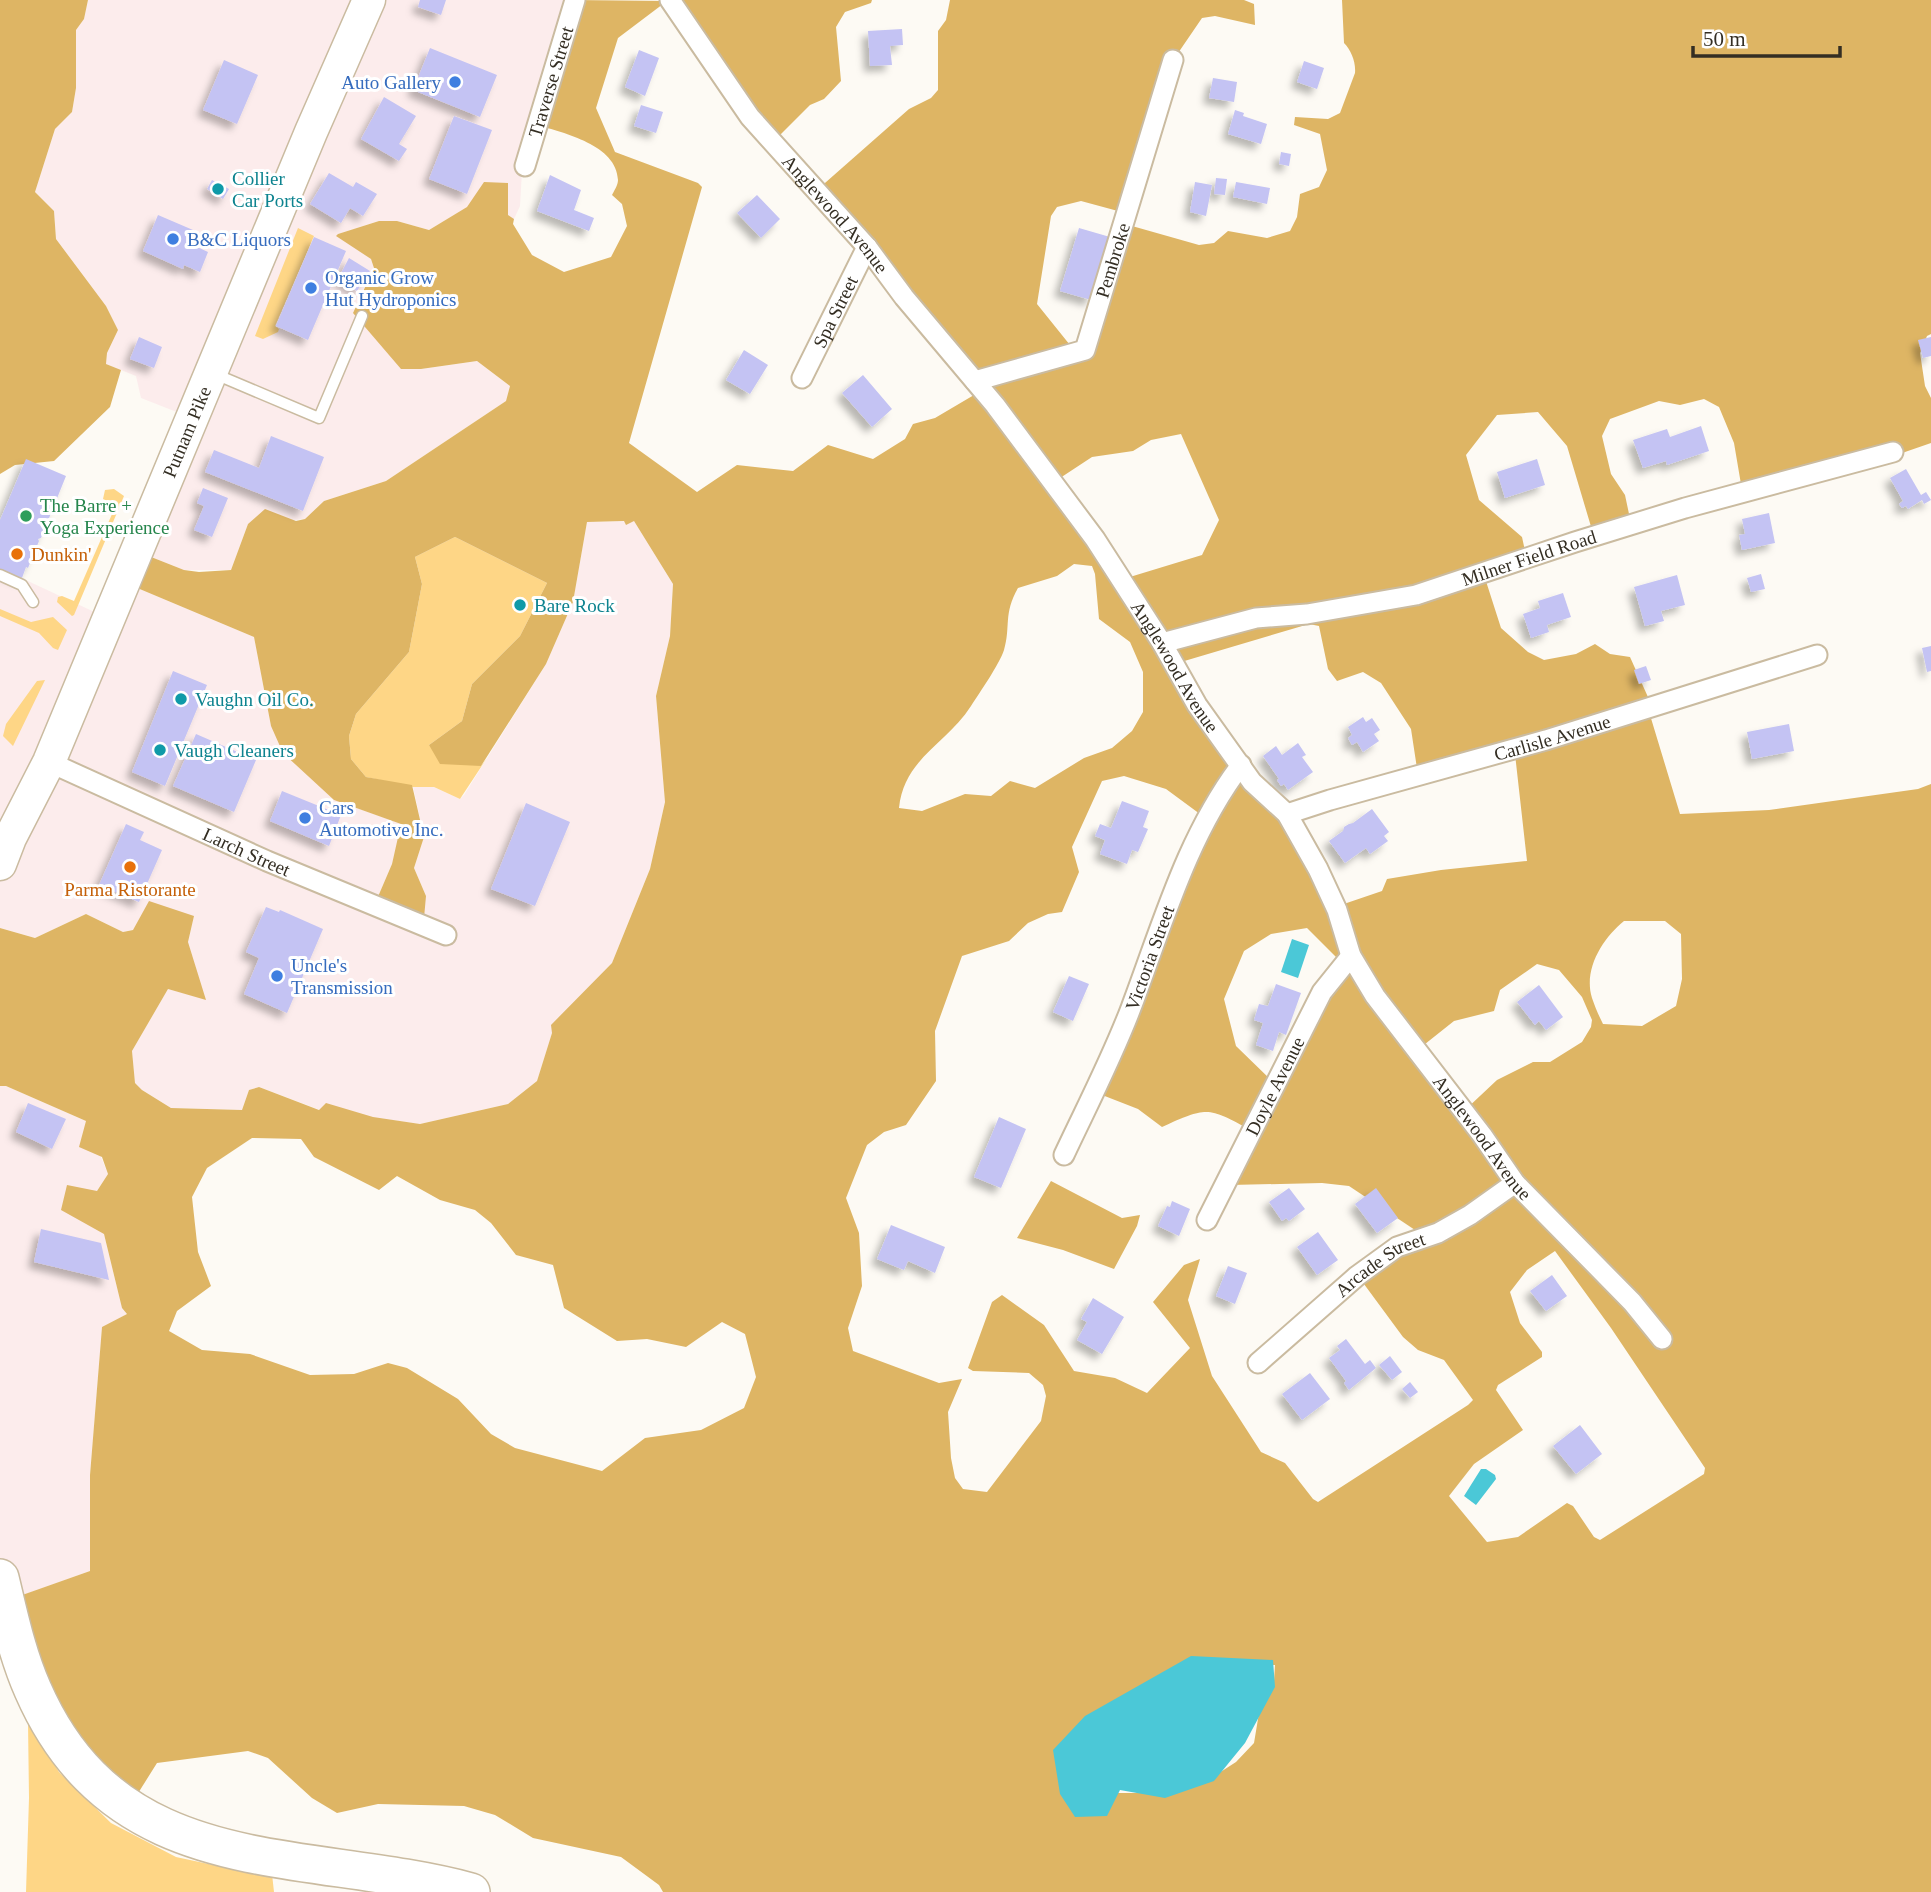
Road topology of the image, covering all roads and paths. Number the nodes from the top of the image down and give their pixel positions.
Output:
1 (369, 0) edge
2 (575, 0) edge
3 (670, 0) edge
4 (1173, 60) dead end
5 (526, 166) dead end
6 (867, 247) junction
7 (362, 316) dead end
8 (211, 373) junction
9 (802, 378) dead end
10 (975, 381) junction
11 (1893, 452) dead end
12 (0, 575) edge
13 (33, 602) dead end
14 (1162, 643) junction
15 (1817, 655) dead end
16 (49, 762) junction
17 (1241, 765) junction
18 (1287, 814) junction
19 (0, 864) edge
20 (446, 935) dead end
21 (1351, 956) junction
22 (1064, 1155) dead end
23 (1515, 1183) junction
24 (1207, 1220) dead end
25 (1662, 1339) dead end
26 (1258, 1363) dead end
27 (0, 1577) edge
28 (471, 1892) edge

1 - 8 main road, Putnam Pike
2 - 5 street, Traverse Street
3 - 6 street, Anglewood Avenue
4 - 10 street, Pembroke
6 - 9 street, Spa Street
6 - 10 street, Anglewood Avenue
7 - 8 lane
8 - 16 main road, Putnam Pike
10 - 14 street, Anglewood Avenue
11 - 14 street, Milner Field Road
12 - 13 lane
14 - 17 street, Anglewood Avenue
15 - 18 street, Carlisle Avenue
16 - 19 main road, Putnam Pike
16 - 20 street, Larch Street
17 - 18 street, Anglewood Avenue
17 - 22 street, Victoria Street
18 - 21 street, Anglewood Avenue
21 - 23 street, Anglewood Avenue
21 - 24 street, Doyle Avenue
23 - 25 street, Anglewood Avenue
23 - 26 street, Arcade Street
27 - 28 highway

